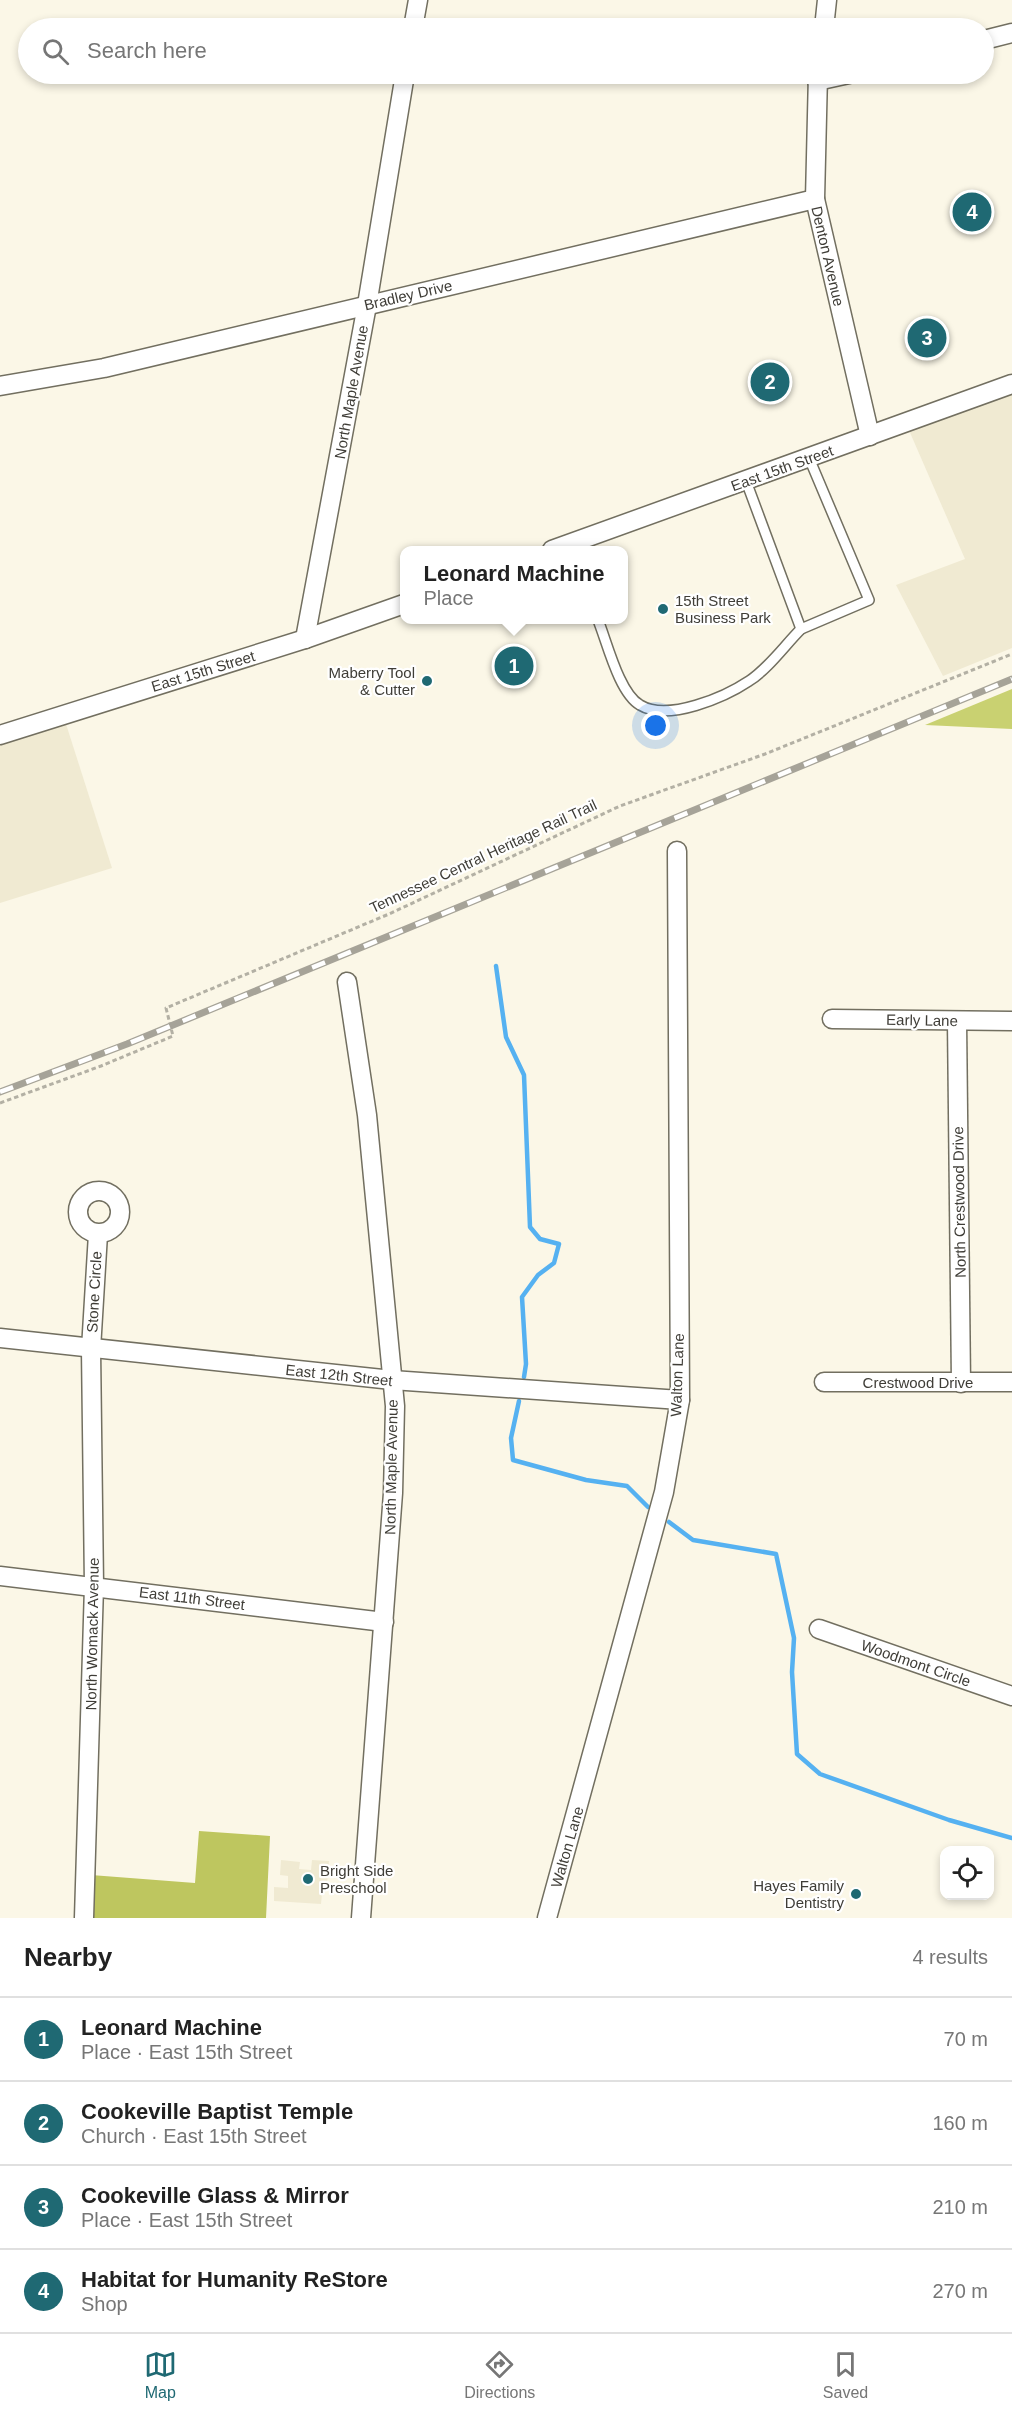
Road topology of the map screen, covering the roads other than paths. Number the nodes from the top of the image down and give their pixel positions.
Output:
1 (418, 0) edge
2 (827, 0) edge
3 (415, 18) edge
4 (825, 18) edge
5 (1012, 33) edge
6 (994, 38) edge
7 (403, 84) edge
8 (818, 84) edge
9 (815, 199) junction
10 (367, 305) junction
11 (1012, 384) edge
12 (0, 386) edge
13 (870, 436) junction
14 (809, 458) junction
15 (746, 481) junction
16 (569, 546) edge
17 (400, 606) edge
18 (600, 624) edge
19 (801, 629) junction
20 (305, 639) junction
21 (0, 735) edge
22 (677, 851) dead end
23 (347, 982) dead end
24 (832, 1019) dead end
25 (957, 1021) junction
26 (1012, 1021) edge
27 (98, 1234) dead end
28 (0, 1338) edge
29 (91, 1349) junction
30 (392, 1380) junction
31 (824, 1382) dead end
32 (1012, 1382) edge
33 (961, 1383) junction
34 (680, 1400) junction
35 (0, 1576) edge
36 (94, 1586) junction
37 (384, 1622) junction
38 (819, 1629) dead end
39 (1012, 1696) edge
40 (84, 1918) edge
41 (362, 1918) edge
42 (547, 1918) edge

1 - 3 street
2 - 4 street
5 - 6 street
7 - 10 street, North Maple Avenue
8 - 9 street, Denton Avenue
9 - 10 street, Bradley Drive
9 - 13 street, Denton Avenue
10 - 12 street, Bradley Drive
10 - 20 street, North Maple Avenue
11 - 13 street, East 15th Street
13 - 14 street, East 15th Street
14 - 15 street, East 15th Street
14 - 19 lane
15 - 16 street, East 15th Street
15 - 19 lane
17 - 20 street, East 15th Street
18 - 19 lane
20 - 21 street, East 15th Street
22 - 34 street, Walton Lane
23 - 30 street, North Maple Avenue
24 - 25 street, Early Lane
25 - 26 street, Early Lane
25 - 33 street, North Crestwood Drive
27 - 29 street, Stone Circle
28 - 29 street, East 12th Street
29 - 30 street, East 12th Street
29 - 36 street, North Womack Avenue
30 - 34 street, East 12th Street
30 - 37 street, North Maple Avenue
31 - 33 street, Crestwood Drive
32 - 33 street, Crestwood Drive
34 - 42 street, Walton Lane
35 - 36 street, East 11th Street
36 - 37 street, East 11th Street
36 - 40 street, North Womack Avenue
37 - 41 street, North Maple Avenue
38 - 39 street, Woodmont Circle

